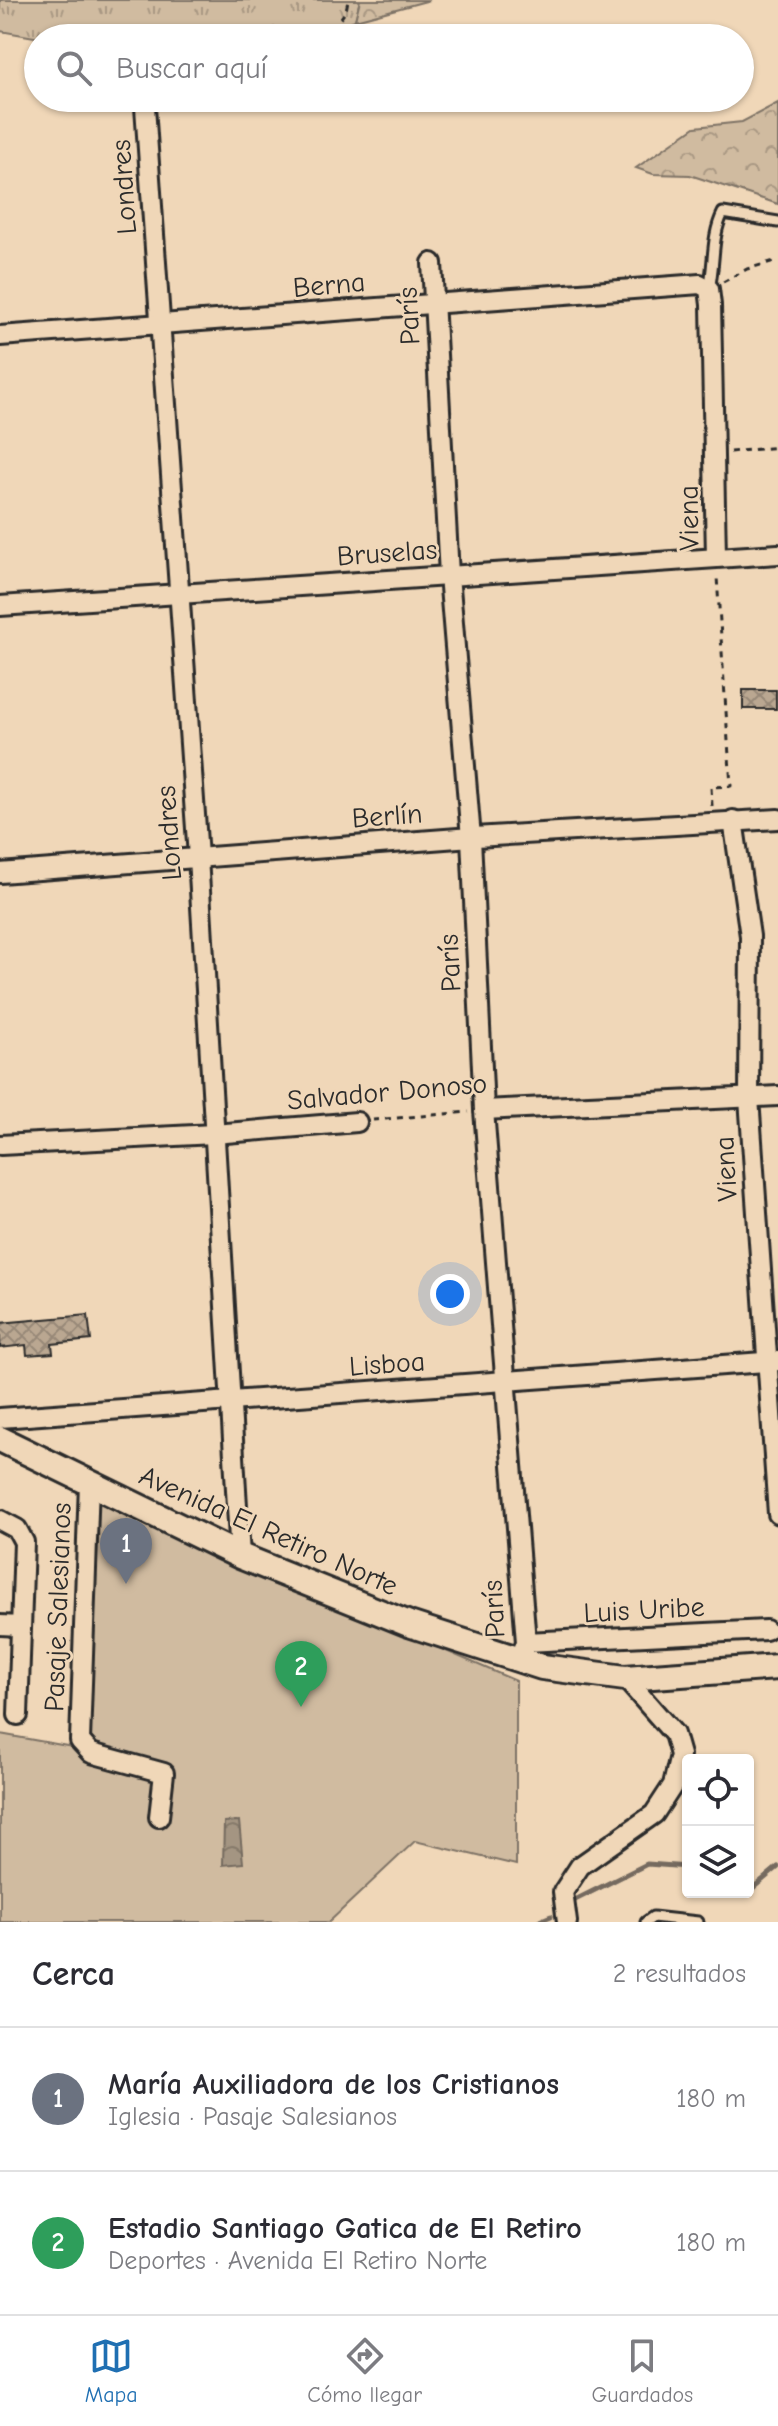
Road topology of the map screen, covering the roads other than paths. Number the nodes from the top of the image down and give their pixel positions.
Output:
1 (145, 112) edge
2 (778, 222) edge
3 (432, 263) dead end
4 (709, 289) junction
5 (435, 303) junction
6 (160, 327) junction
7 (0, 336) edge
8 (778, 554) edge
9 (716, 557) junction
10 (449, 575) junction
11 (180, 596) junction
12 (0, 606) edge
13 (778, 819) edge
14 (733, 820) junction
15 (471, 838) junction
16 (198, 857) junction
17 (0, 873) edge
18 (778, 1096) edge
19 (749, 1098) junction
20 (484, 1110) junction
21 (357, 1122) road end
22 (214, 1134) junction
23 (0, 1145) edge
24 (771, 1361) edge
25 (503, 1382) junction
26 (233, 1403) junction
27 (0, 1418) edge
28 (0, 1439) edge
29 (89, 1483) junction
30 (778, 1514) edge
31 (0, 1520) edge
32 (240, 1556) junction
33 (0, 1625) edge
34 (21, 1626) junction
35 (766, 1630) dead end
36 (523, 1650) junction
37 (778, 1667) edge
38 (625, 1678) junction
39 (18, 1715) dead end
40 (159, 1817) dead end
41 (567, 1922) edge
42 (646, 1922) edge
43 (698, 1922) edge

1 - 6 street, Londres
2 - 4 lane
3 - 5 street, París
4 - 5 street, Berna
4 - 9 street, Viena
5 - 6 street, Berna
5 - 10 street, París
6 - 7 street, Berna
6 - 11 street, Londres
8 - 9 street, Bruselas
9 - 10 street, Bruselas
10 - 11 street, Bruselas
10 - 15 street, París
11 - 12 street, Bruselas
11 - 16 street, Londres
13 - 14 street, Berlín
14 - 15 street, Berlín
14 - 19 street, Viena
15 - 16 street, Berlín
15 - 20 street, París
16 - 17 street, Berlín
16 - 22 street, Londres
18 - 19 street, Salvador Donoso
19 - 20 street, Salvador Donoso
19 - 24 street, Viena
20 - 25 street, París
21 - 22 street, Salvador Donoso
22 - 23 street, Salvador Donoso
22 - 26 street, Londres
24 - 25 street, Lisboa
24 - 30 street, Viena
25 - 26 street, Lisboa
25 - 36 street, París
26 - 27 street, Lisboa
26 - 32 street, Londres
28 - 29 street, Avenida El Retiro Norte
29 - 32 street, Avenida El Retiro Norte
29 - 40 street, Pasaje Salesianos
31 - 34 street
32 - 36 street, Avenida El Retiro Norte
33 - 34 street
34 - 39 street
35 - 36 street, Luis Uribe
36 - 38 street, Avenida El Retiro Norte
37 - 38 street, Avenida El Retiro Norte
38 - 41 street
42 - 43 lane

